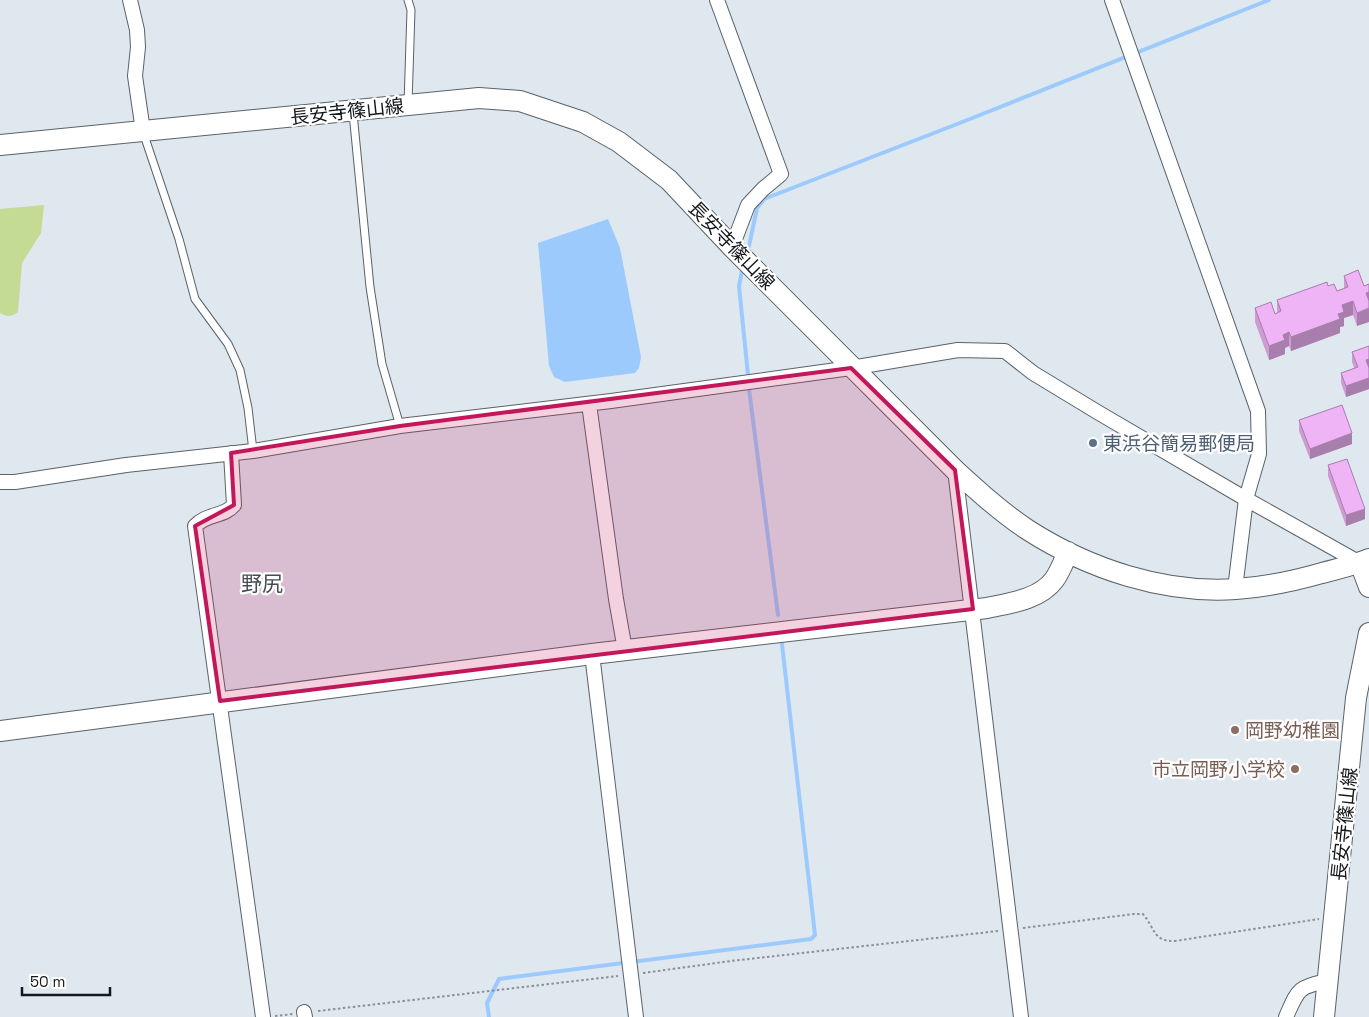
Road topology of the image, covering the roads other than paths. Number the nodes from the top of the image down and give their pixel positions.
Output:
1 (130, 0) edge
2 (408, 0) edge
3 (717, 0) edge
4 (1112, 0) edge
5 (408, 105) junction
6 (353, 111) junction
7 (142, 131) junction
8 (0, 145) edge
9 (732, 247) junction
10 (851, 368) junction
11 (589, 404) junction
12 (400, 426) junction
13 (253, 451) junction
14 (231, 454) junction
15 (955, 470) junction
16 (0, 482) edge
17 (1246, 500) junction
18 (1068, 552) junction
19 (1364, 561) edge
20 (1369, 587) edge
21 (1235, 589) junction
22 (973, 609) junction
23 (1369, 633) edge
24 (625, 650) junction
25 (592, 654) junction
26 (220, 701) junction
27 (0, 731) edge
28 (1327, 981) junction
29 (263, 1017) edge
30 (636, 1017) edge
31 (1021, 1017) edge
32 (1286, 1017) edge
33 (1324, 1017) edge

1 - 7 street
2 - 5 lane
3 - 9 street
4 - 17 street
5 - 6 main road, 長安寺篠山線
5 - 9 main road, 長安寺篠山線
6 - 7 main road, 長安寺篠山線
6 - 12 lane
7 - 8 main road, 長安寺篠山線
7 - 13 lane
9 - 10 main road, 長安寺篠山線
10 - 11 street
10 - 15 main road, 長安寺篠山線
10 - 17 street
11 - 12 street
11 - 24 street
12 - 13 street
13 - 14 street
14 - 16 street
14 - 26 street
15 - 18 main road, 長安寺篠山線
15 - 22 street
17 - 19 street
17 - 21 street
18 - 21 main road, 長安寺篠山線
18 - 22 main road
19 - 20 main road
19 - 21 main road, 長安寺篠山線
22 - 24 main road
22 - 31 street
23 - 28 main road, 長安寺篠山線
24 - 25 main road
25 - 26 main road
25 - 30 street
26 - 27 main road
26 - 29 street
28 - 32 street
28 - 33 main road, 長安寺篠山線

